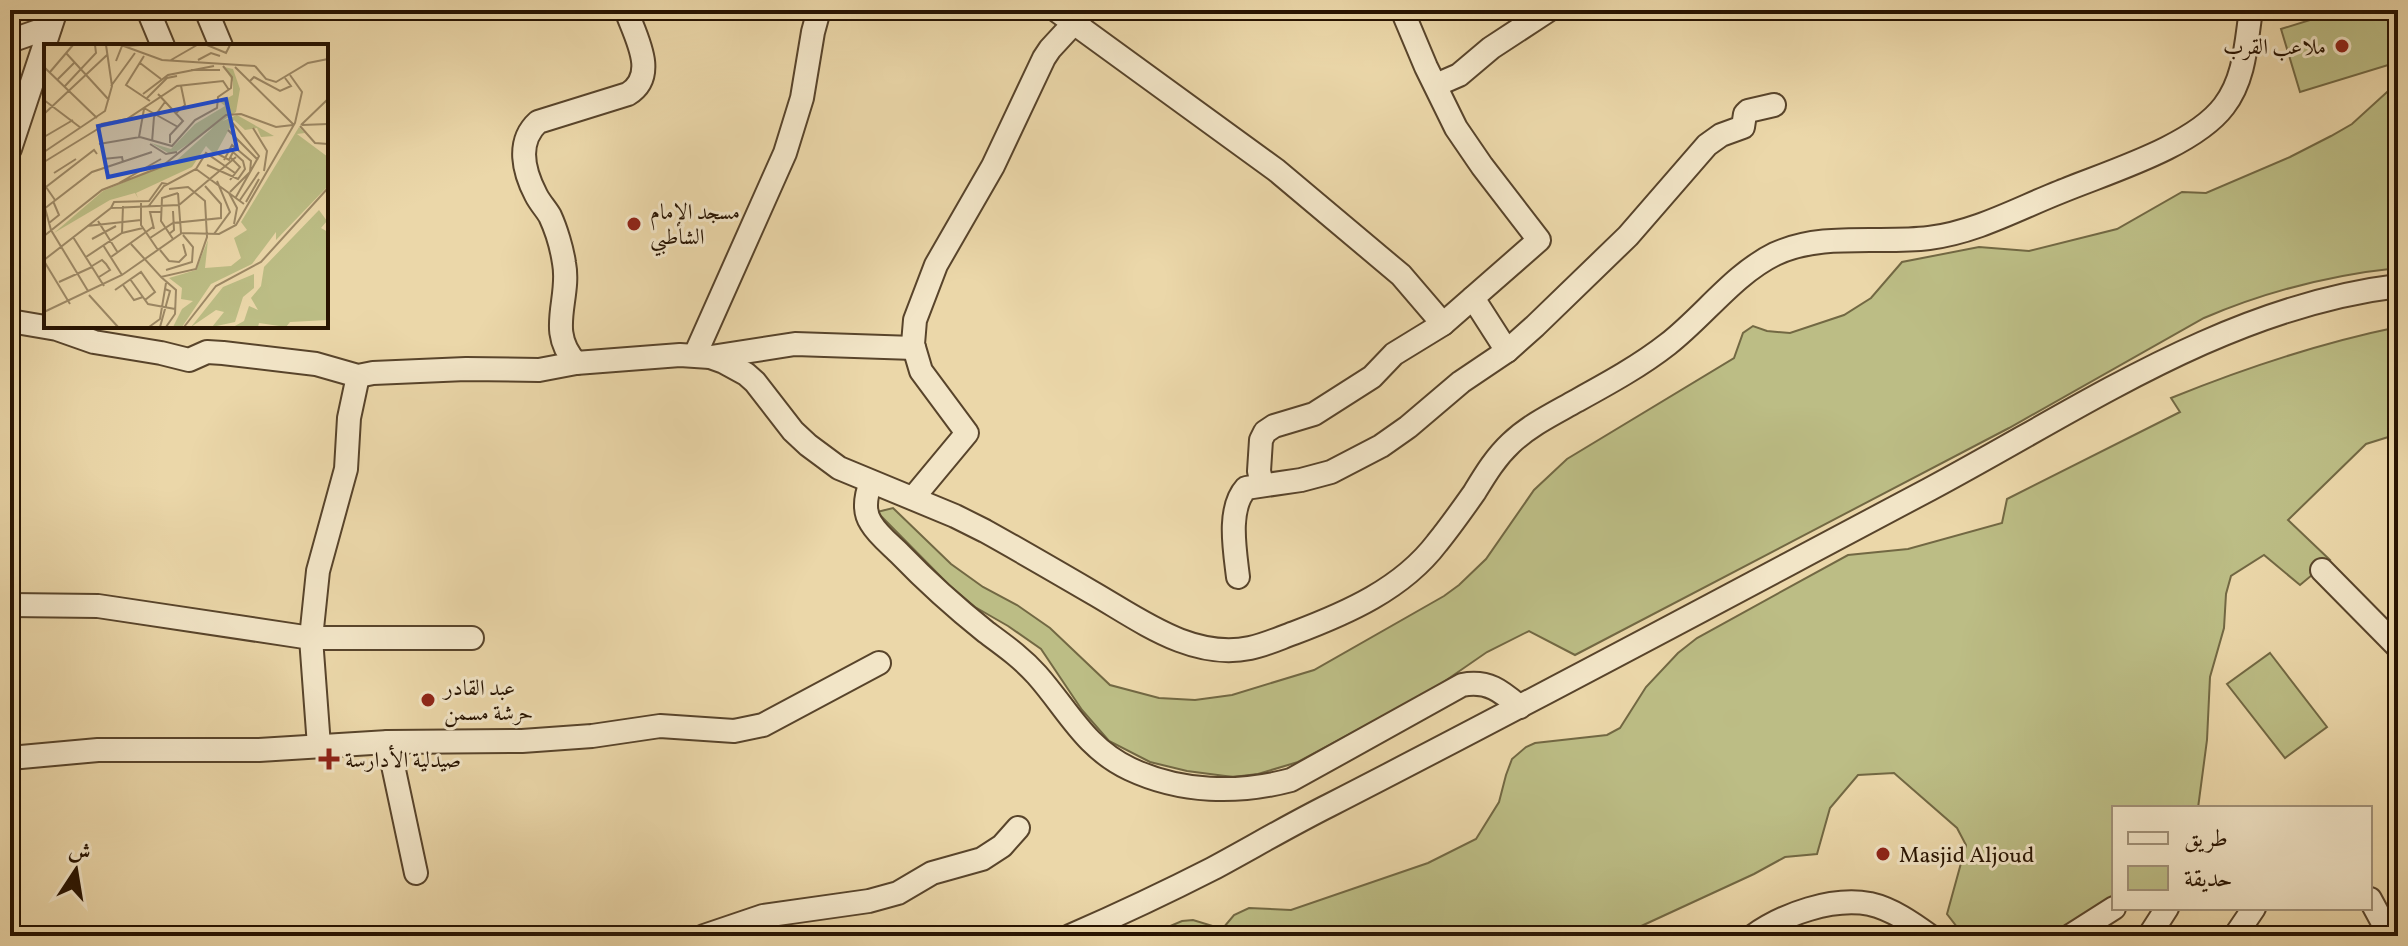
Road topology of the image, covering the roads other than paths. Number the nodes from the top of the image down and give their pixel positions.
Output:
1 (148, 10) edge
2 (206, 10) edge
3 (626, 10) edge
4 (819, 10) edge
5 (1402, 10) edge
6 (1549, 10) edge
7 (2251, 10) edge
8 (1072, 14) edge
9 (53, 18) edge
10 (10, 41) edge
11 (44, 44) edge
12 (162, 44) edge
13 (220, 44) edge
14 (44, 45) edge
15 (1436, 85) junction
16 (1774, 105) dead end
17 (10, 149) edge
18 (2398, 286) edge
19 (1473, 298) junction
20 (10, 321) edge
21 (1443, 324) junction
22 (44, 327) edge
23 (51, 328) edge
24 (914, 348) junction
25 (1507, 351) junction
26 (702, 356) junction
27 (576, 363) junction
28 (358, 376) junction
29 (871, 482) junction
30 (1262, 484) junction
31 (913, 498) junction
32 (2322, 570) dead end
33 (1238, 577) dead end
34 (10, 605) edge
35 (311, 638) junction
36 (472, 638) dead end
37 (2398, 647) edge
38 (879, 663) dead end
39 (1520, 707) junction
40 (388, 742) junction
41 (319, 746) junction
42 (10, 758) edge
43 (1018, 828) dead end
44 (416, 873) dead end
45 (2372, 903) edge
46 (2112, 909) edge
47 (2166, 910) edge
48 (2253, 910) edge
49 (1763, 933) edge
50 (704, 936) edge
51 (1070, 936) edge
52 (1930, 936) edge
53 (2070, 936) edge
54 (2149, 936) edge
55 (2235, 936) edge
56 (2390, 936) edge

1 - 12 street
2 - 13 street
3 - 27 street
4 - 26 street
5 - 15 street
6 - 15 street
7 - 31 street
8 - 21 street
8 - 24 street
9 - 10 street
9 - 11 street
14 - 17 street
15 - 19 street
16 - 25 street
18 - 39 street
19 - 21 street
19 - 25 street
20 - 22 street
21 - 30 street
23 - 28 street
24 - 26 street
24 - 31 street
25 - 30 street
26 - 27 street
26 - 29 street
27 - 28 street
28 - 35 street
29 - 31 street
29 - 39 street
30 - 33 street
32 - 37 street
34 - 35 street
35 - 36 street
35 - 41 street
38 - 40 street
39 - 51 street
40 - 41 street
40 - 44 street
41 - 42 street
43 - 50 street
45 - 56 street
46 - 53 street
47 - 54 street
48 - 55 street
49 - 52 street

